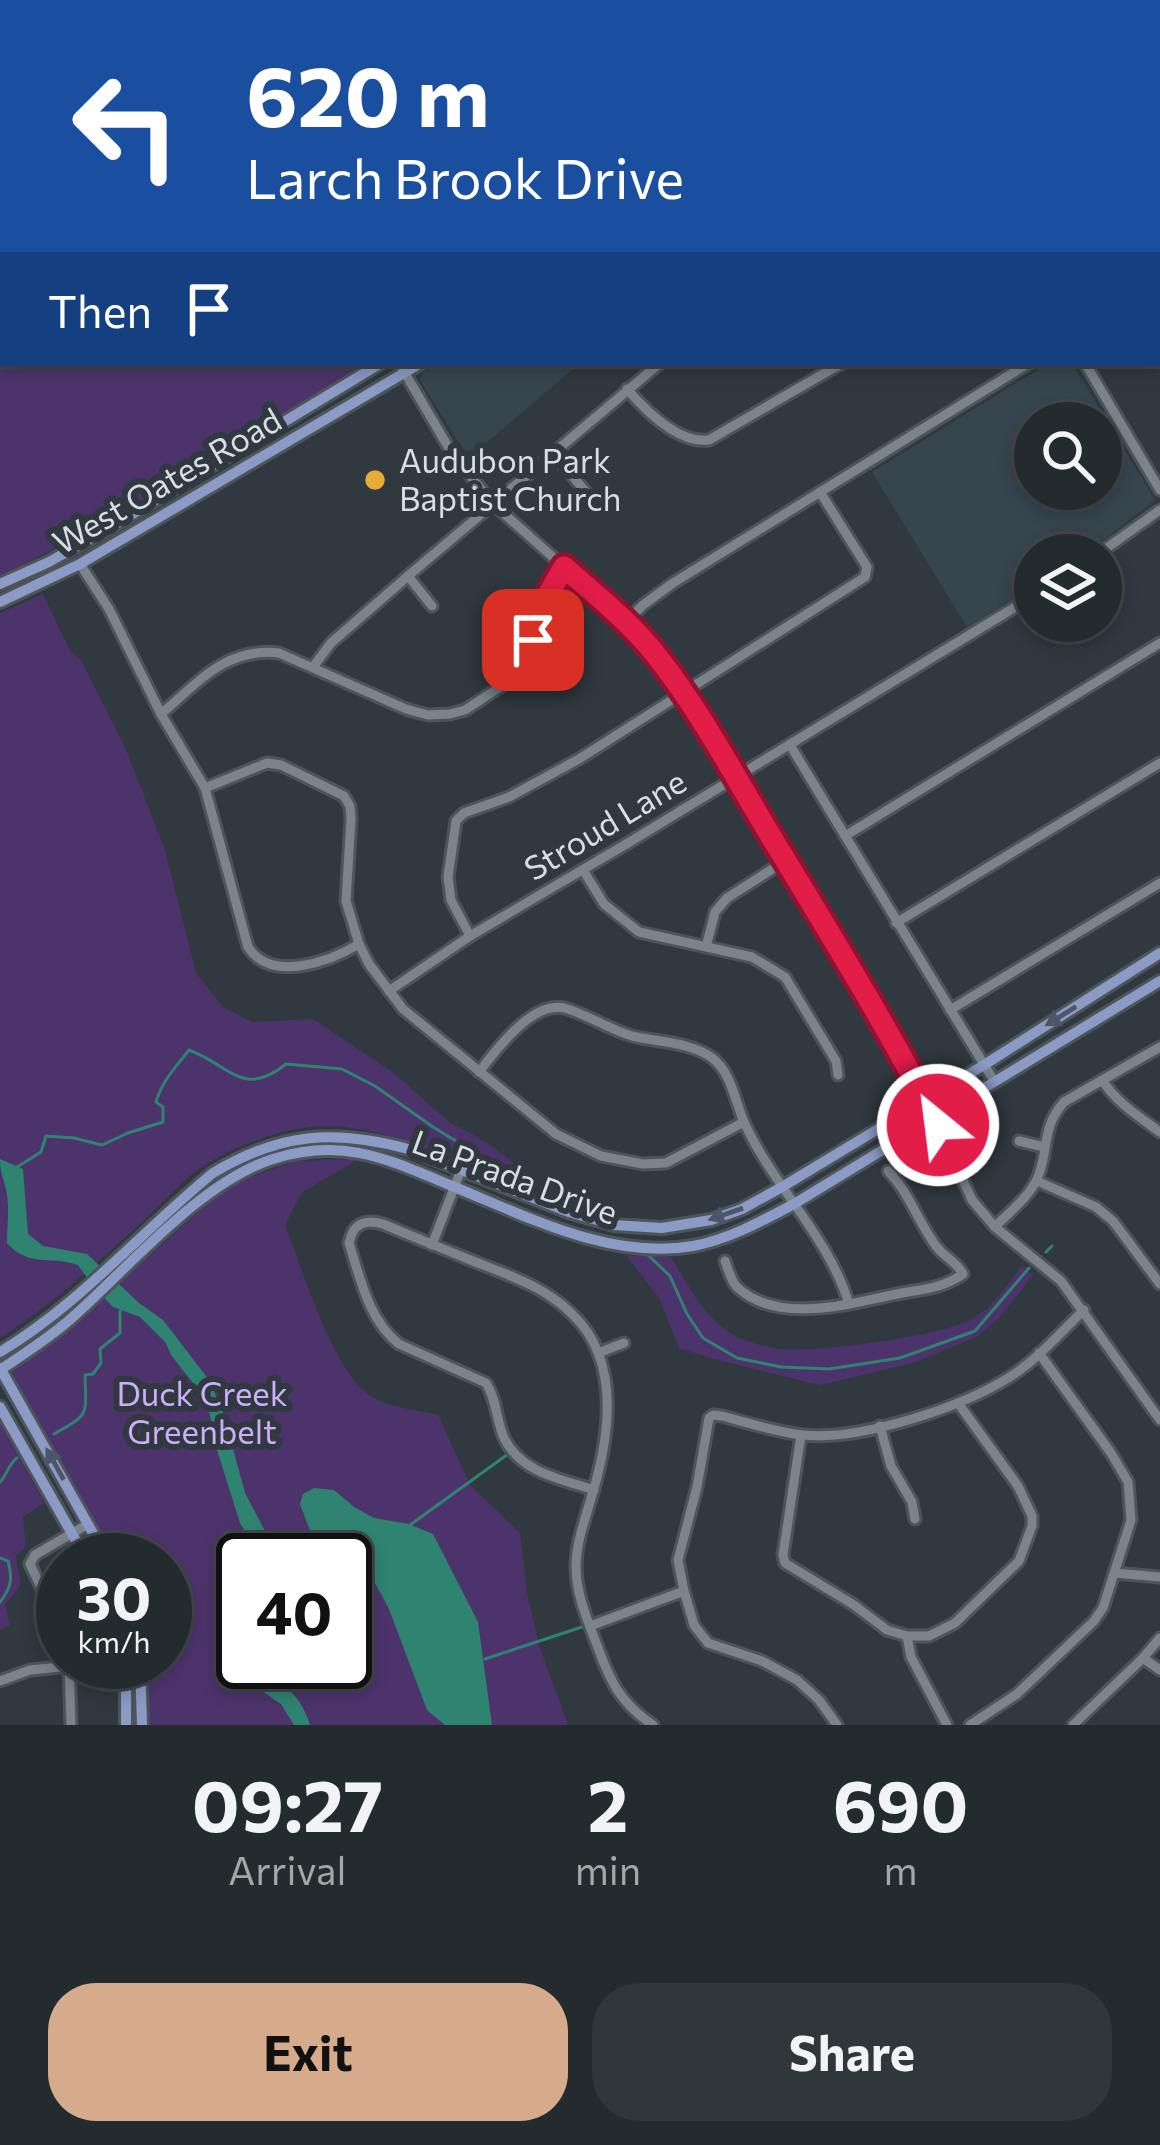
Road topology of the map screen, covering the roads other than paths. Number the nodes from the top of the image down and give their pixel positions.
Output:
1 (375, 366) edge
2 (656, 366) edge
3 (837, 366) edge
4 (1024, 366) edge
5 (1086, 366) edge
6 (402, 368) edge
7 (627, 389) junction
8 (552, 452) junction
9 (1160, 490) edge
10 (820, 492) junction
11 (492, 503) junction
12 (597, 505) dead end
13 (1160, 510) edge
14 (116, 524) junction
15 (1122, 537) edge
16 (49, 562) junction
17 (80, 564) junction
18 (564, 567) junction
19 (408, 576) junction
20 (0, 584) edge
21 (0, 602) edge
22 (432, 606) dead end
23 (1014, 608) edge
24 (626, 622) junction
25 (533, 640) junction
26 (1160, 643) edge
27 (558, 650) dead end
28 (313, 667) junction
29 (683, 693) junction
30 (161, 714) junction
31 (790, 745) junction
32 (1160, 763) edge
33 (736, 777) junction
34 (205, 788) junction
35 (844, 836) junction
36 (785, 861) junction
37 (583, 870) junction
38 (1160, 883) edge
39 (896, 922) junction
40 (470, 936) junction
41 (359, 944) junction
42 (706, 947) junction
43 (1160, 953) edge
44 (1160, 981) edge
45 (388, 991) junction
46 (950, 1010) junction
47 (1160, 1048) edge
48 (984, 1065) junction
49 (479, 1072) junction
50 (838, 1075) dead end
51 (1102, 1080) junction
52 (994, 1081) junction
53 (925, 1100) junction
54 (934, 1117) junction
55 (744, 1122) junction
56 (1160, 1132) edge
57 (1018, 1141) dead end
58 (1044, 1147) junction
59 (461, 1170) junction
60 (887, 1171) dead end
61 (1037, 1181) junction
62 (454, 1187) junction
63 (782, 1187) junction
64 (794, 1204) junction
65 (995, 1227) junction
66 (432, 1245) junction
67 (725, 1261) dead end
68 (1160, 1284) edge
69 (849, 1304) junction
70 (1084, 1310) junction
71 (624, 1343) dead end
72 (0, 1352) edge
73 (598, 1353) junction
74 (1039, 1353) junction
75 (0, 1369) edge
76 (958, 1402) junction
77 (0, 1407) edge
78 (1160, 1420) edge
79 (880, 1426) junction
80 (801, 1435) junction
81 (594, 1490) junction
82 (915, 1519) dead end
83 (88, 1524) junction
84 (72, 1533) joint
85 (93, 1533) edge
86 (1115, 1573) junction
87 (1160, 1577) edge
88 (684, 1591) junction
89 (590, 1626) junction
90 (907, 1636) junction
91 (1160, 1638) edge
92 (1143, 1658) junction
93 (36, 1669) edge
94 (1160, 1670) edge
95 (0, 1681) edge
96 (70, 1689) edge
97 (126, 1689) edge
98 (141, 1689) edge
99 (650, 1724) edge
100 (71, 1725) edge
101 (126, 1725) edge
102 (142, 1725) edge
103 (837, 1725) edge
104 (947, 1725) edge
105 (970, 1725) edge
106 (1073, 1725) edge

1 - 14 main road, West Oates Road
2 - 7 street
3 - 7 street
4 - 10 street
5 - 9 street
6 - 11 street
6 - 17 main road, West Oates Road
7 - 8 street
8 - 11 street
8 - 12 street
10 - 24 street
10 - 29 street
11 - 18 street
11 - 19 street
13 - 15 street
14 - 16 main road, West Oates Road
14 - 17 main road
16 - 17 main road
16 - 20 main road, West Oates Road
17 - 21 main road, West Oates Road
17 - 30 street
18 - 24 street
18 - 25 street
19 - 22 street
19 - 28 street
23 - 31 street, Stroud Lane
24 - 29 street
25 - 27 street
25 - 28 street
26 - 35 street
28 - 30 street
29 - 33 street
29 - 40 street
30 - 34 street
31 - 33 street, Stroud Lane
31 - 35 street
32 - 39 street
33 - 36 street
33 - 37 street, Stroud Lane
34 - 41 street
34 - 41 street
35 - 39 street
36 - 42 street
36 - 53 street
37 - 40 street, Stroud Lane
37 - 42 street
38 - 46 street
39 - 46 street
40 - 45 street, Stroud Lane
41 - 45 street
42 - 50 street
43 -> 48 main road, La Prada Drive
44 - 52 main road, La Prada Drive
45 - 49 street
46 - 48 street
47 - 51 street
48 - 52 street
48 - 53 main road, La Prada Drive
49 - 55 street
49 - 55 street
51 - 56 street
51 - 58 street
52 - 54 main road, La Prada Drive
53 - 54 street
53 - 63 main road, La Prada Drive
54 - 64 main road, La Prada Drive
54 - 65 street
55 - 63 street
57 - 58 street
58 - 61 street
59 - 62 street
63 -> 59 main road, La Prada Drive
59 - 72 main road, La Prada Drive
60 - 69 street
61 - 65 street
61 - 68 street
62 - 64 main road, La Prada Drive
62 - 66 street
62 - 75 main road, La Prada Drive
63 - 64 street
64 - 69 street
65 - 70 street
66 - 73 street
66 - 81 street
67 - 69 street
70 - 74 street
70 - 78 street
71 - 73 street
73 - 81 street
74 - 76 street
74 - 86 street
83 -> 75 main road
76 - 79 street
76 - 90 street
77 - 84 main road
79 - 80 street
79 - 82 street
80 - 88 street
80 - 90 street
81 - 89 street
83 - 84 street
83 - 85 main road
86 - 87 street
86 - 105 street
88 - 89 street
88 - 103 street
89 - 99 street
90 - 104 street
91 - 92 street
92 - 94 street
92 - 106 street
93 - 95 street
96 - 100 street
97 - 101 main road
98 - 102 main road

